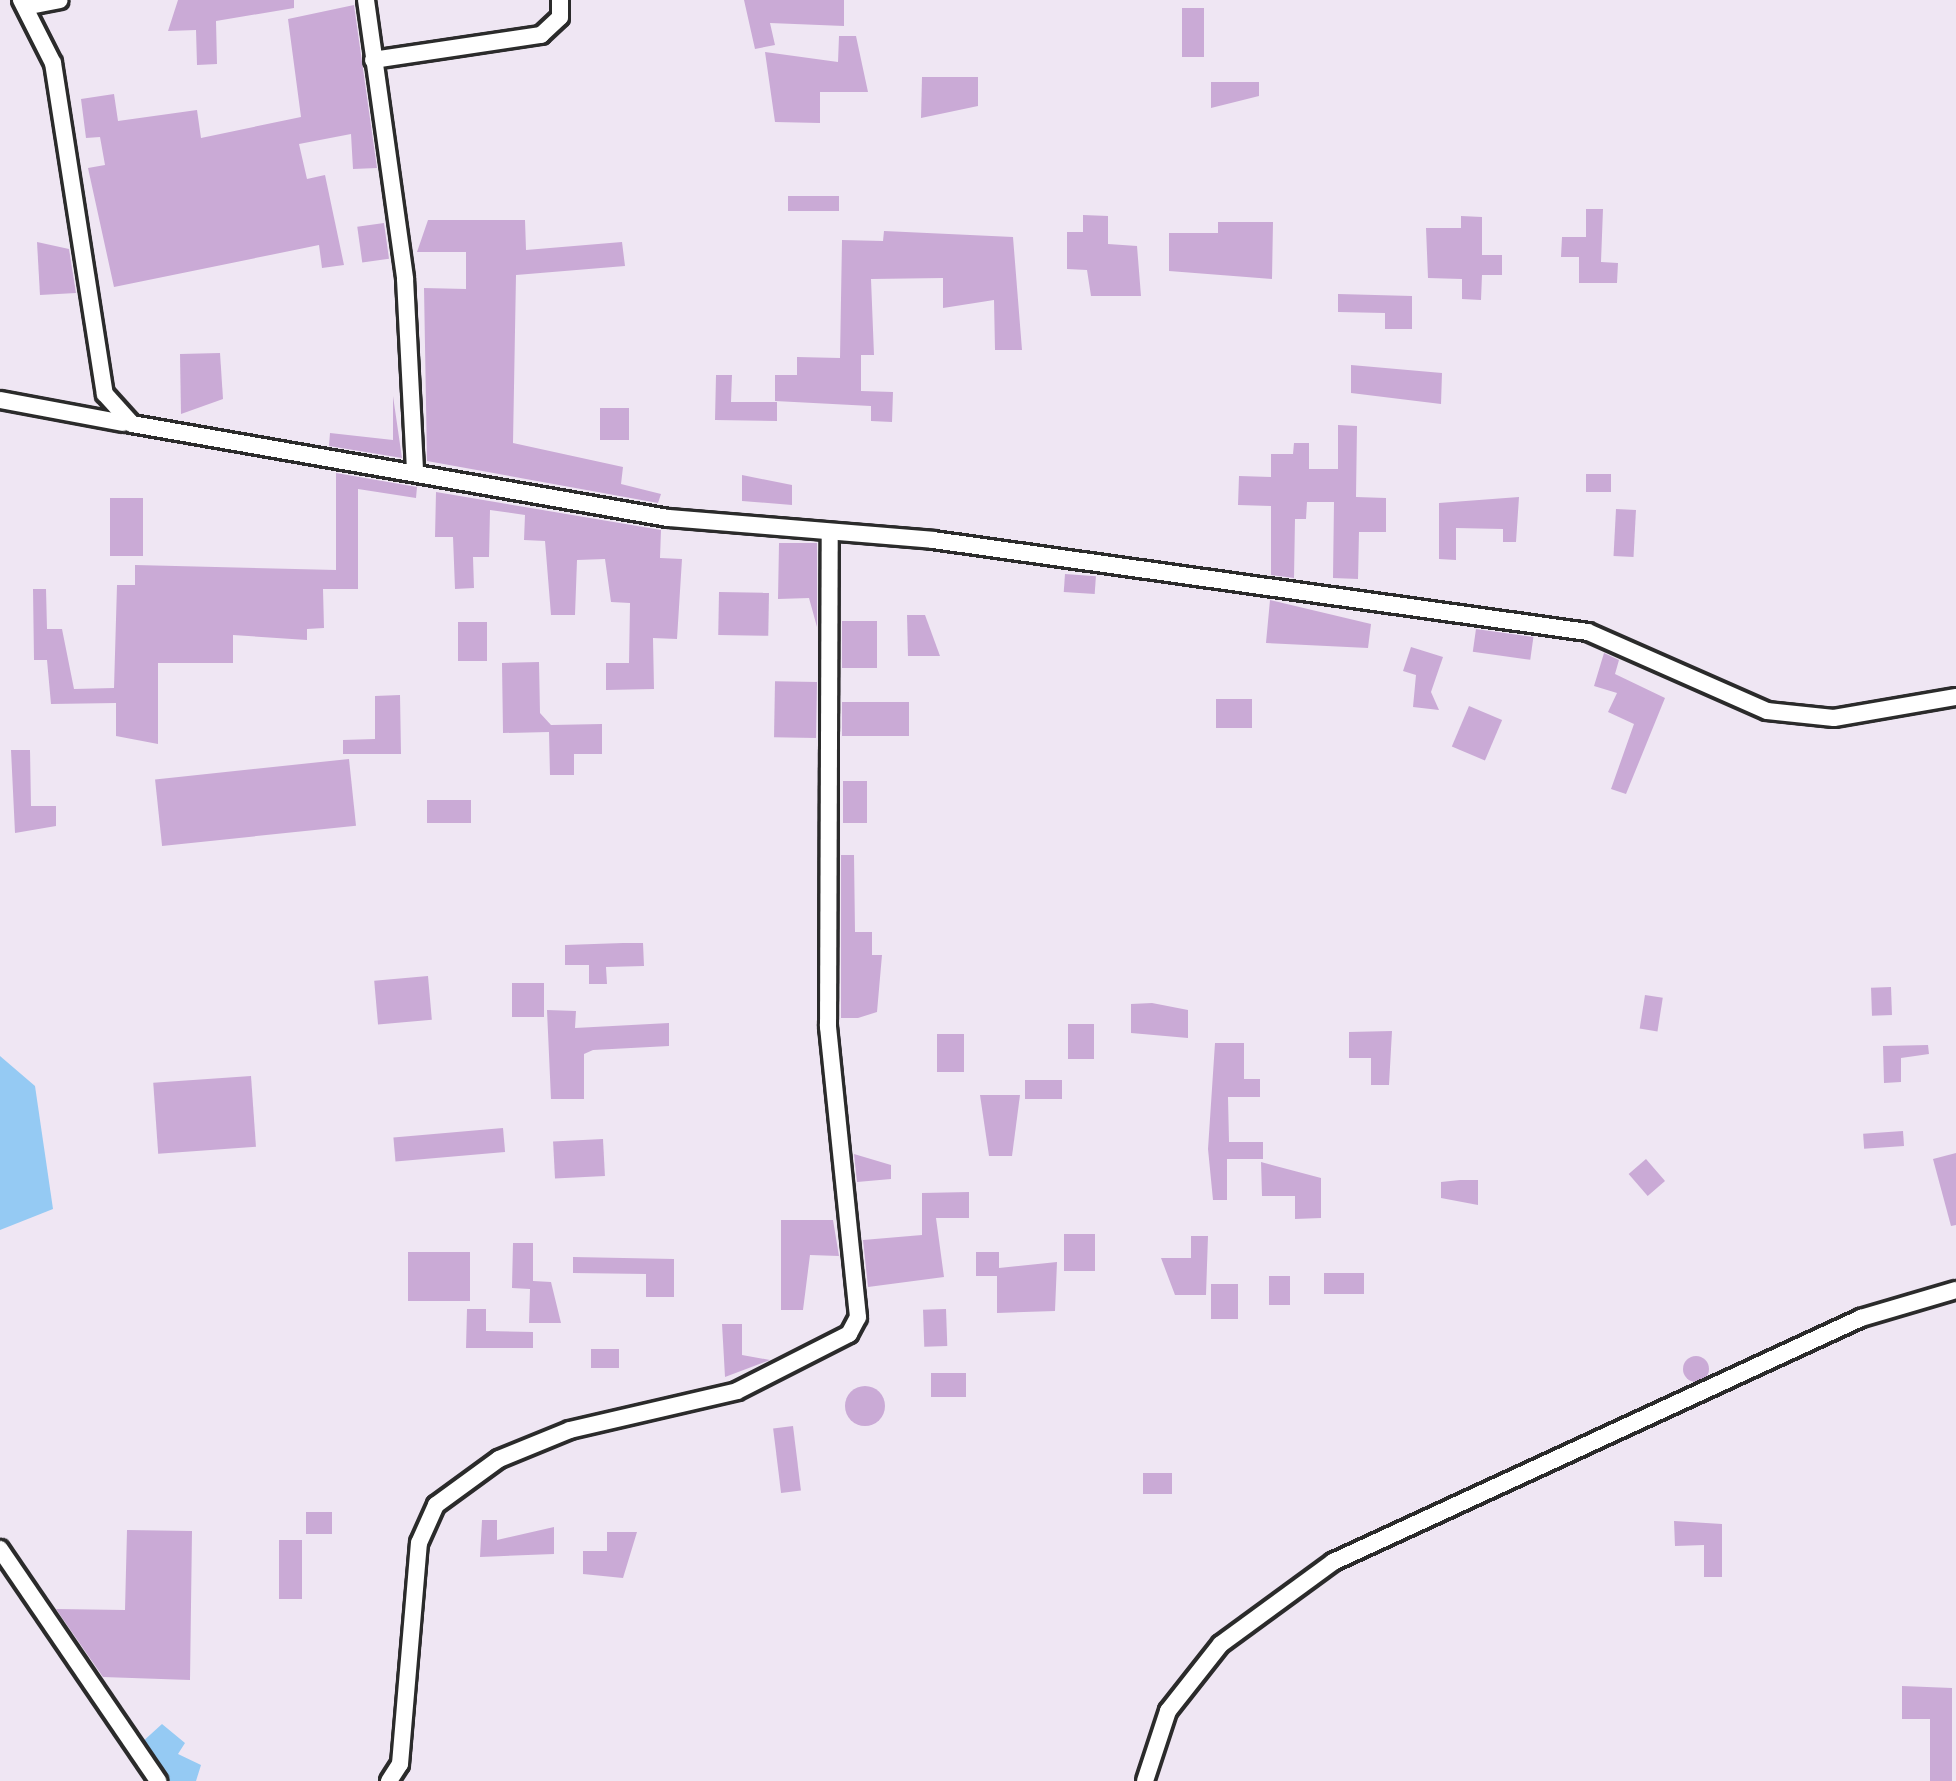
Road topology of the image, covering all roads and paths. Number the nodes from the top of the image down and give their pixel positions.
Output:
1 (60, 0) edge
2 (365, 0) edge
3 (560, 0) edge
4 (31, 3) edge
5 (373, 59) junction
6 (0, 400) edge
7 (132, 424) junction
8 (416, 471) junction
9 (830, 533) junction
10 (1956, 697) edge
11 (1956, 1290) edge
12 (0, 1549) edge
13 (158, 1781) edge
14 (389, 1781) edge
15 (1144, 1781) edge

1 - 4 street
2 - 5 street
3 - 5 street
4 - 7 street
5 - 8 street
6 - 7 street
7 - 8 street
8 - 9 street
9 - 10 street
9 - 14 street
11 - 15 street
12 - 13 street

